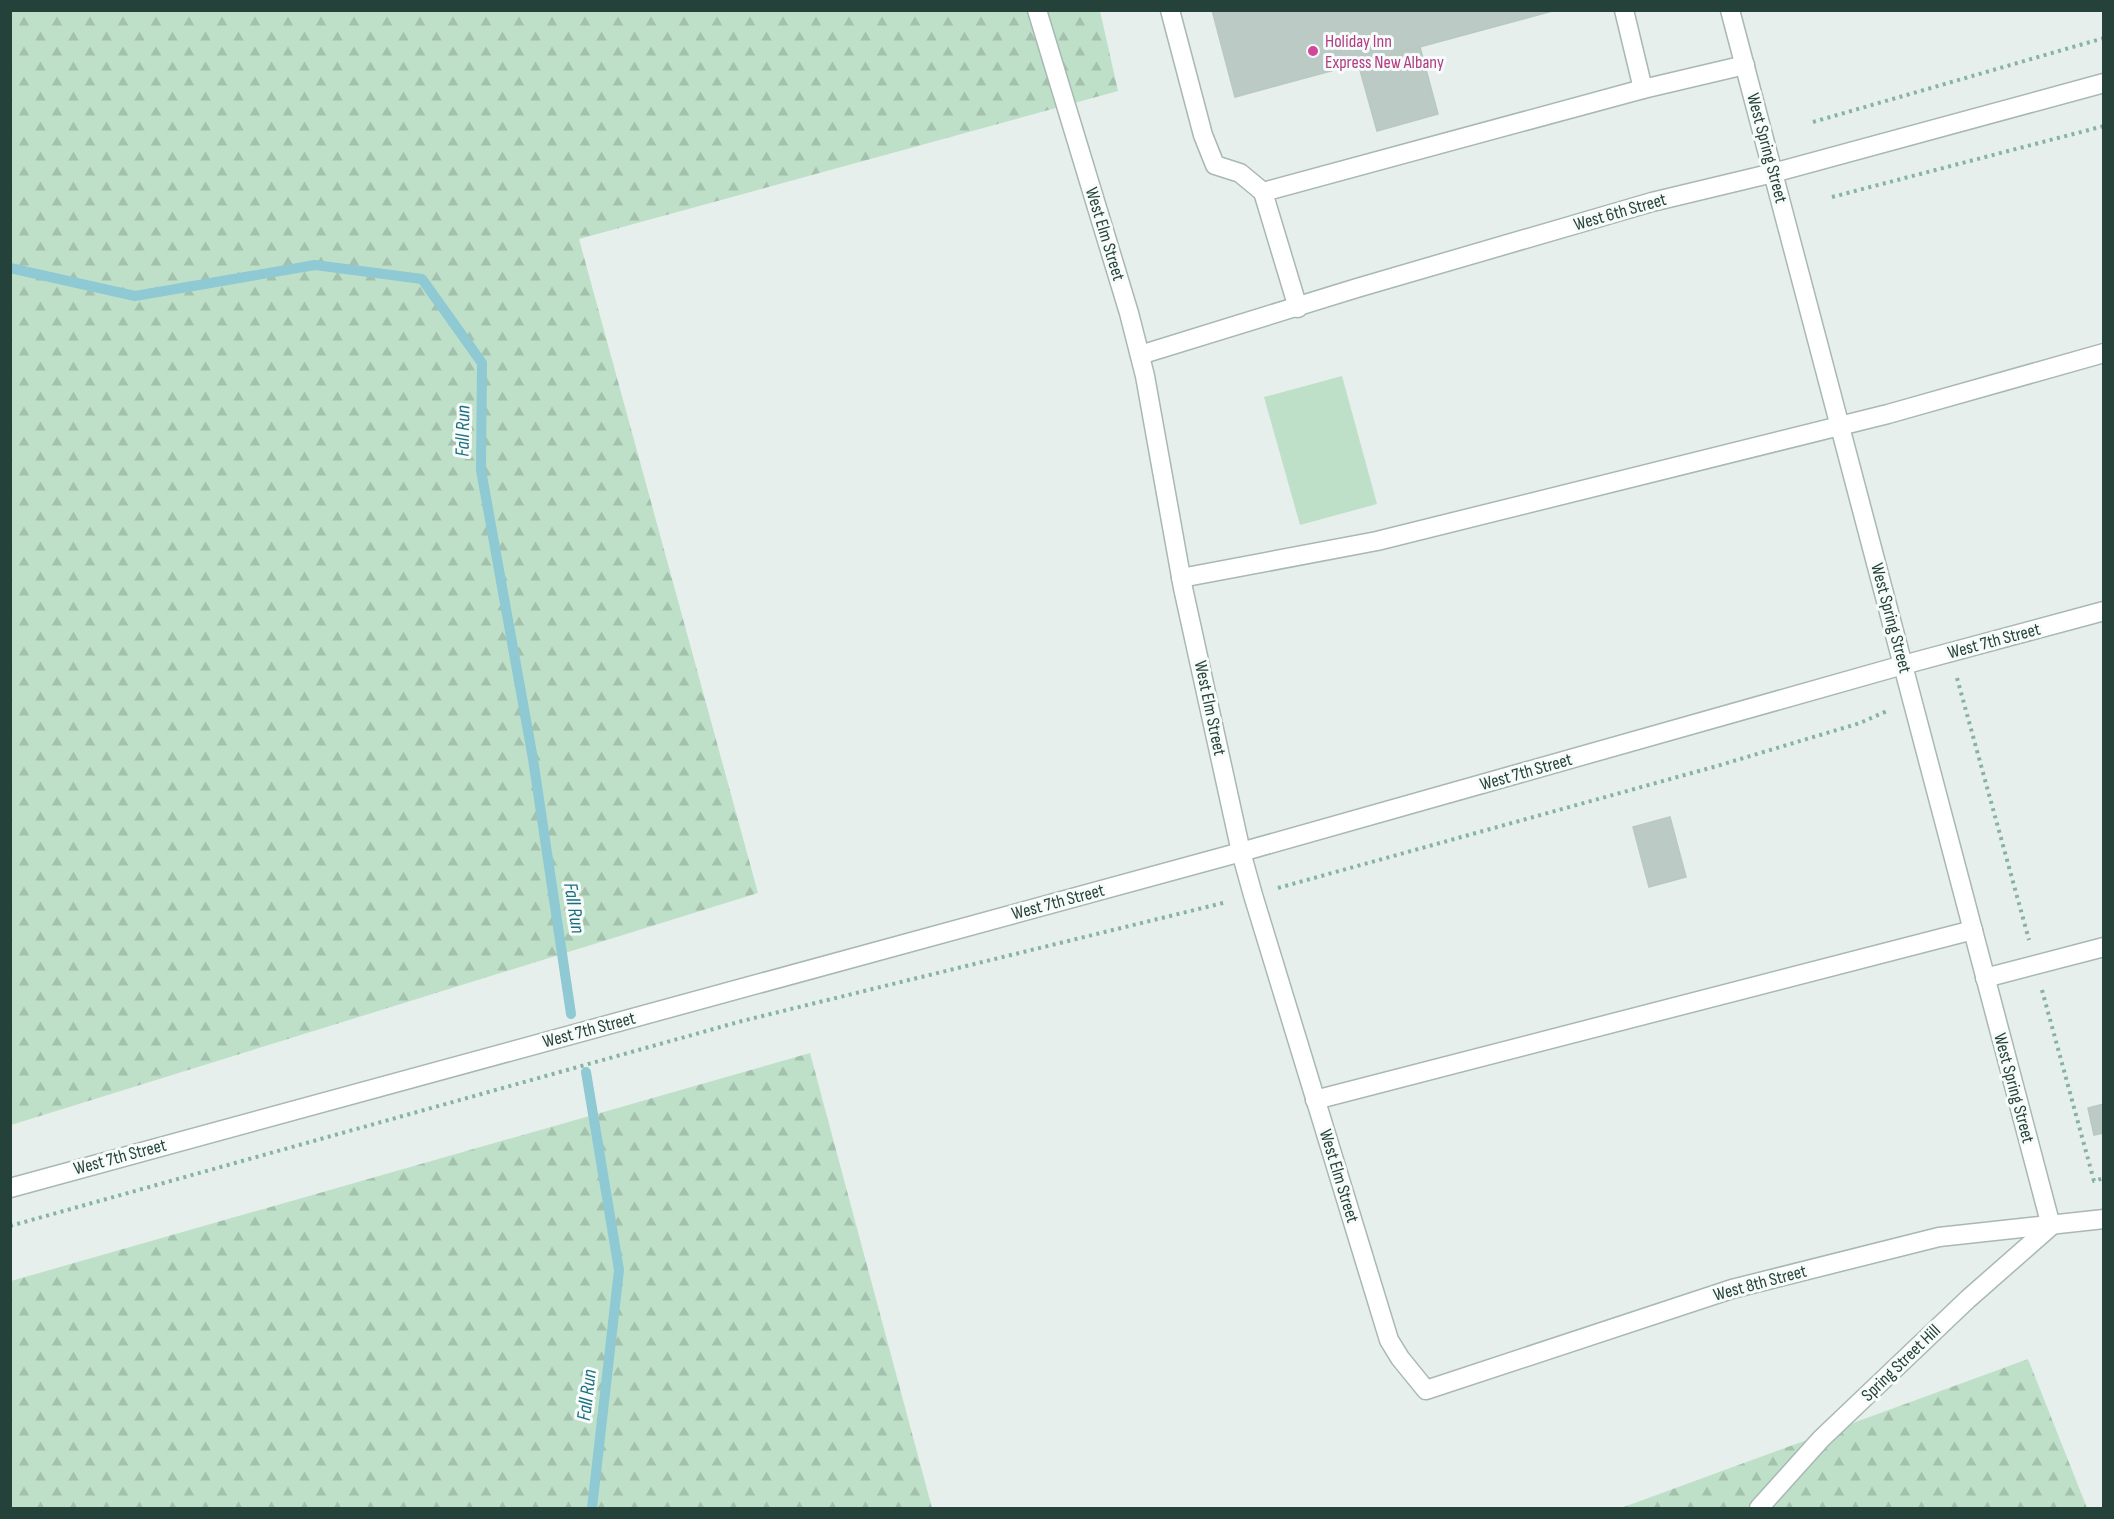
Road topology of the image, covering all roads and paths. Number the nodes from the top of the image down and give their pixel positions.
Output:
1 (1037, 10) edge
2 (1170, 10) edge
3 (1624, 10) edge
4 (1730, 10) edge
5 (2103, 38) edge
6 (1744, 65) junction
7 (2103, 83) edge
8 (1643, 89) junction
9 (1813, 122) dead end
10 (2103, 126) edge
11 (1773, 173) junction
12 (1263, 192) junction
13 (1832, 196) dead end
14 (1298, 308) junction
15 (2103, 353) edge
16 (1140, 355) junction
17 (1840, 425) junction
18 (1181, 578) junction
19 (2103, 611) edge
20 (1903, 666) junction
21 (1912, 699) junction
22 (1241, 852) junction
23 (1253, 895) junction
24 (1973, 930) junction
25 (2103, 947) edge
26 (2036, 964) junction
27 (1985, 978) junction
28 (1315, 1100) junction
29 (2103, 1178) edge
30 (10, 1188) edge
31 (2103, 1219) edge
32 (2051, 1226) junction
33 (10, 1227) edge
34 (1426, 1390) joint
35 (1759, 1509) edge

1 - 16 street, West Elm Street
2 - 12 street
3 - 8 street
4 - 6 street, West Spring Street
5 - 9 path
6 - 8 street
6 - 11 street, West Spring Street
7 - 11 street, West 6th Street
8 - 12 street
10 - 13 path
11 - 14 street, West 6th Street
11 - 17 street, West Spring Street
12 - 14 street
14 - 16 street, West 6th Street
15 - 17 street
16 - 18 street, West Elm Street
17 - 18 street
17 - 20 street, West Spring Street
18 - 22 street, West Elm Street
19 - 20 street, West 7th Street
20 - 21 street, West Spring Street
20 - 22 street, West 7th Street
21 - 23 path
21 - 24 street, West Spring Street
21 - 26 path
22 - 23 street, West Elm Street
22 - 30 street, West 7th Street
23 - 28 street, West Elm Street
23 - 33 path
24 - 27 street, West Spring Street
24 - 28 street
25 - 26 street
26 - 27 street
26 - 29 path
27 - 32 street, West Spring Street
28 - 34 street, West Elm Street
31 - 32 street, West 8th Street
32 - 34 street, West 8th Street
32 - 35 street, Spring Street Hill

